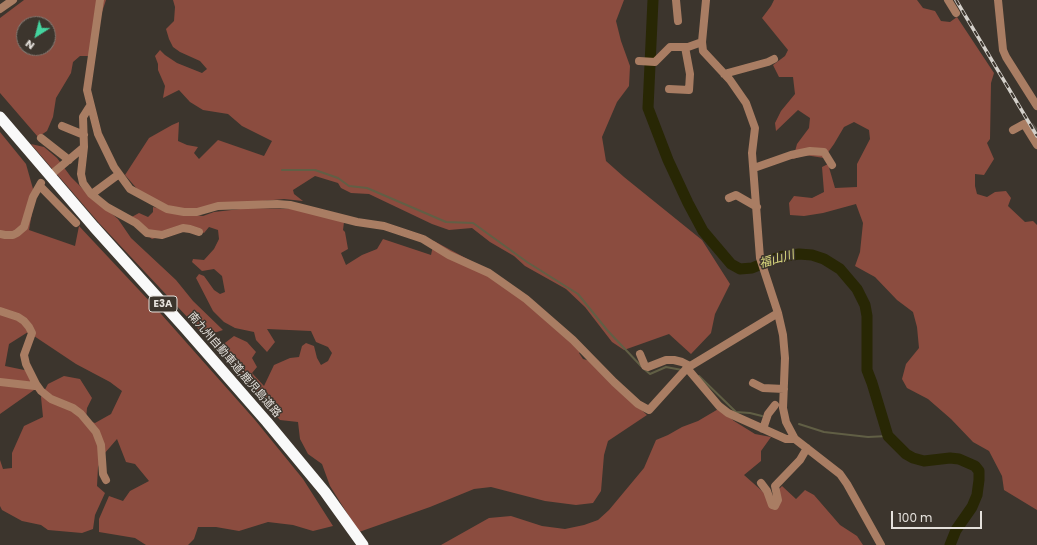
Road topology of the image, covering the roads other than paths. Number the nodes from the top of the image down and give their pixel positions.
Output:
1 (13, 0) edge
2 (100, 0) edge
3 (676, 0) edge
4 (706, 0) edge
5 (948, 0) edge
6 (998, 0) edge
7 (0, 9) edge
8 (956, 13) dead end
9 (678, 21) dead end
10 (702, 42) junction
11 (685, 47) junction
12 (774, 59) dead end
13 (639, 61) dead end
14 (724, 74) junction
15 (669, 89) dead end
16 (90, 106) junction
17 (1037, 106) edge
18 (0, 117) edge
19 (62, 126) dead end
20 (1013, 130) dead end
21 (84, 135) junction
22 (41, 138) dead end
23 (1037, 145) edge
24 (84, 147) junction
25 (69, 160) junction
26 (832, 165) dead end
27 (754, 168) junction
28 (53, 173) dead end
29 (119, 174) junction
30 (92, 194) junction
31 (729, 198) dead end
32 (757, 207) junction
33 (76, 223) dead end
34 (199, 232) dead end
35 (0, 234) edge
36 (0, 311) edge
37 (778, 313) junction
38 (640, 354) dead end
39 (689, 367) junction
40 (0, 382) edge
41 (36, 384) junction
42 (753, 384) dead end
43 (784, 389) junction
44 (775, 405) dead end
45 (763, 428) junction
46 (795, 439) junction
47 (807, 448) junction
48 (106, 480) dead end
49 (761, 483) dead end
50 (363, 545) edge
51 (881, 545) edge

1 - 7 street
2 - 16 street
3 - 9 street
4 - 10 street
5 - 8 street
6 - 17 street
10 - 11 street
10 - 14 street
11 - 13 street
11 - 15 street
12 - 14 street
14 - 27 street
16 - 21 street
16 - 29 street
18 - 50 highway, 南九州自動車道;鹿児島道路 / E3A
19 - 21 street
20 - 23 street
21 - 24 street
22 - 25 street
24 - 25 street
24 - 30 street
25 - 28 street
26 - 27 street
27 - 32 street
29 - 30 street
29 - 39 street
30 - 34 street
31 - 32 street
32 - 37 street
33 - 35 street
36 - 41 street
37 - 39 street
37 - 43 street
38 - 39 street
39 - 45 street
40 - 41 street
41 - 48 street
42 - 43 street
43 - 46 street
44 - 45 street
45 - 46 street
46 - 47 street
47 - 49 street
47 - 51 street

